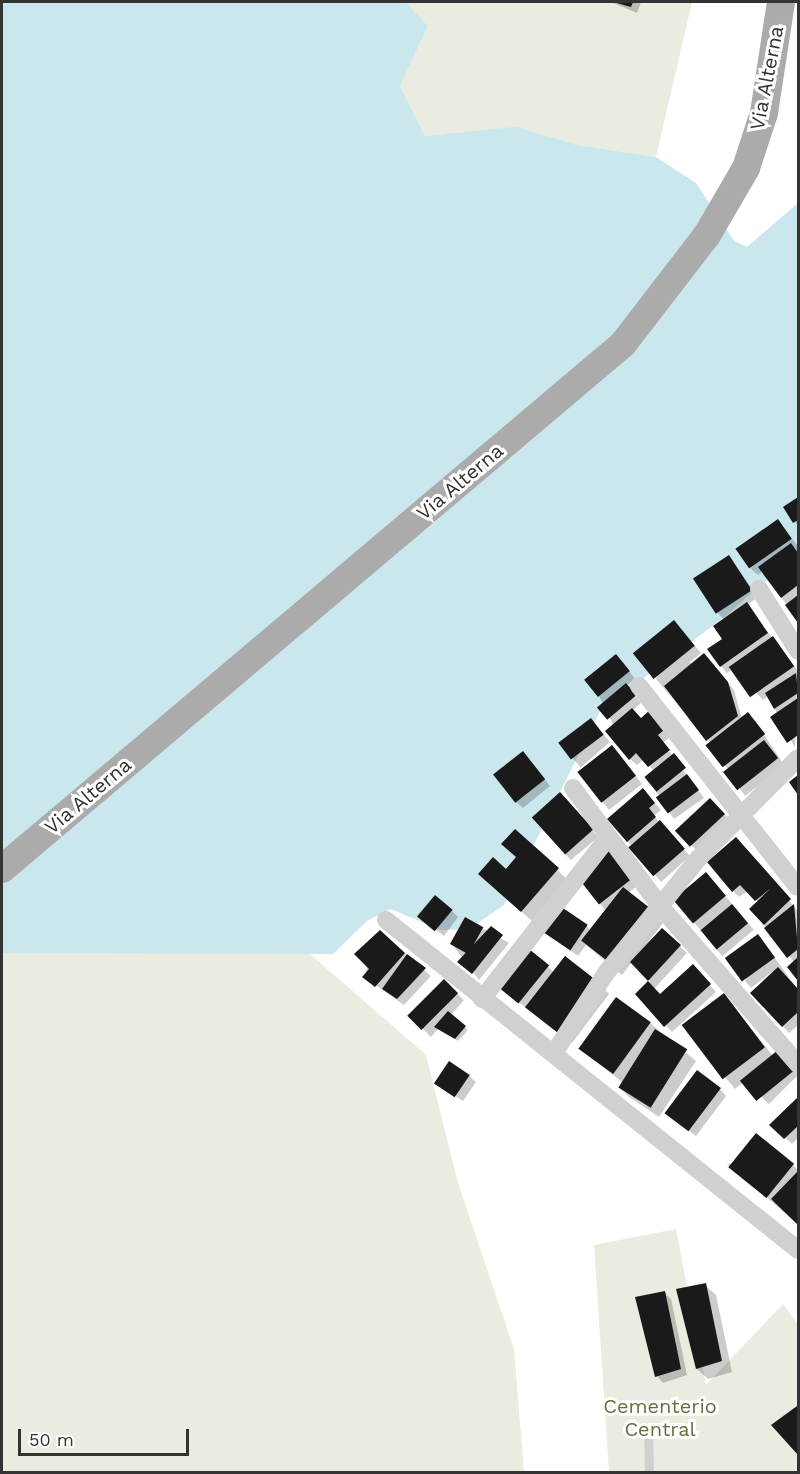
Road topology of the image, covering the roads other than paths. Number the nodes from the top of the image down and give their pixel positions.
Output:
1 (781, 2) edge
2 (759, 589) dead end
3 (798, 651) edge
4 (639, 686) dead end
5 (798, 758) edge
6 (573, 788) dead end
7 (744, 815) junction
8 (608, 838) junction
9 (2, 869) edge
10 (798, 887) edge
11 (660, 906) junction
12 (386, 920) dead end
13 (482, 999) junction
14 (795, 1052) edge
15 (554, 1053) junction
16 (797, 1243) edge
17 (648, 1430) dead end
18 (649, 1473) edge

1 - 9 main road, Via Alterna
2 - 3 street
4 - 7 street
5 - 7 street
6 - 8 street
7 - 10 street
7 - 11 street
8 - 11 street
8 - 13 street
11 - 14 street
11 - 15 street
12 - 13 street
13 - 15 street
15 - 16 street
17 - 18 lane

